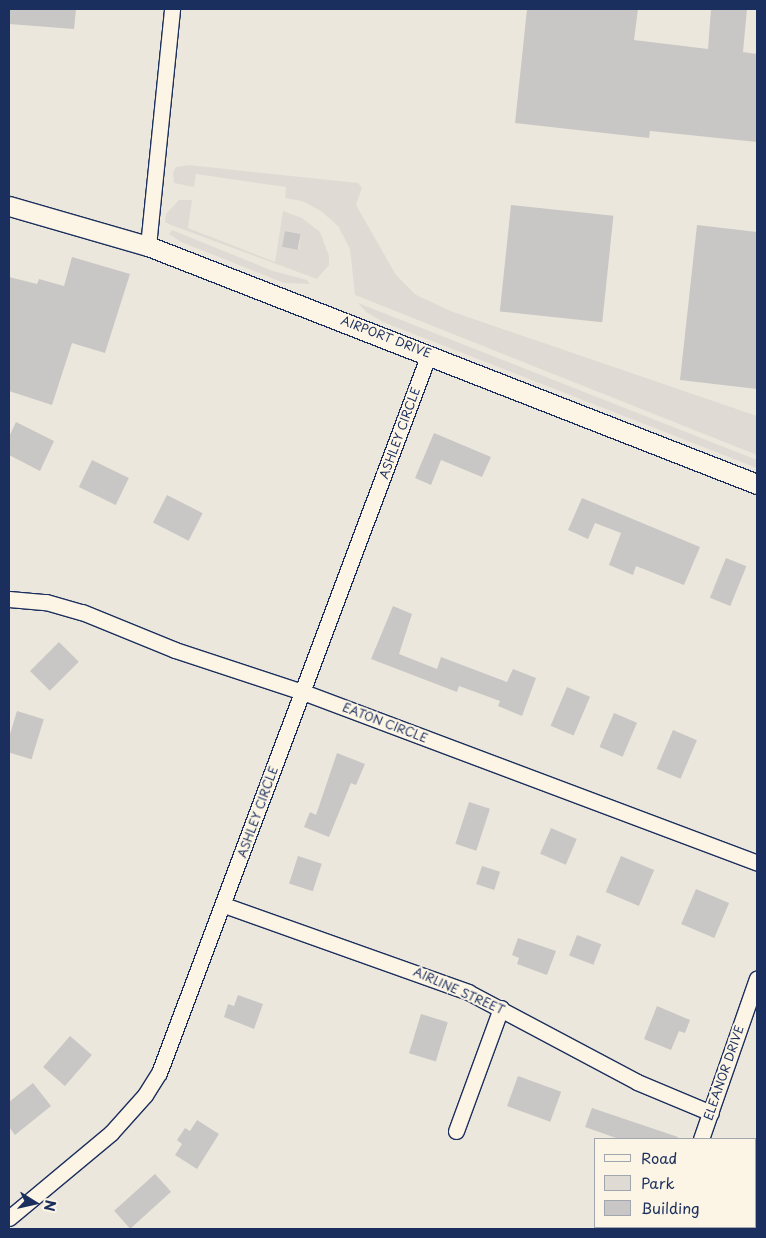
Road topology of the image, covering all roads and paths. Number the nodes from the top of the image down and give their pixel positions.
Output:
1 (172, 9) edge
2 (9, 206) edge
3 (148, 246) junction
4 (429, 354) junction
5 (757, 484) edge
6 (9, 599) edge
7 (303, 692) junction
8 (757, 863) edge
9 (224, 905) junction
10 (757, 978) edge
11 (501, 1008) junction
12 (711, 1113) junction
13 (456, 1131) dead end
14 (701, 1138) edge
15 (9, 1218) edge

1 - 3 street
2 - 3 street, AIRPORT DRIVE
3 - 4 street, AIRPORT DRIVE
4 - 5 street, AIRPORT DRIVE
4 - 7 street, ASHLEY CIRCLE
6 - 7 street, EATON CIRCLE
7 - 8 street, EATON CIRCLE
7 - 9 street, ASHLEY CIRCLE
9 - 11 street, AIRLINE STREET
9 - 15 street, ASHLEY CIRCLE
10 - 12 street, ELEANOR DRIVE
11 - 12 street, AIRLINE STREET
11 - 13 street
12 - 14 street, ELEANOR DRIVE

